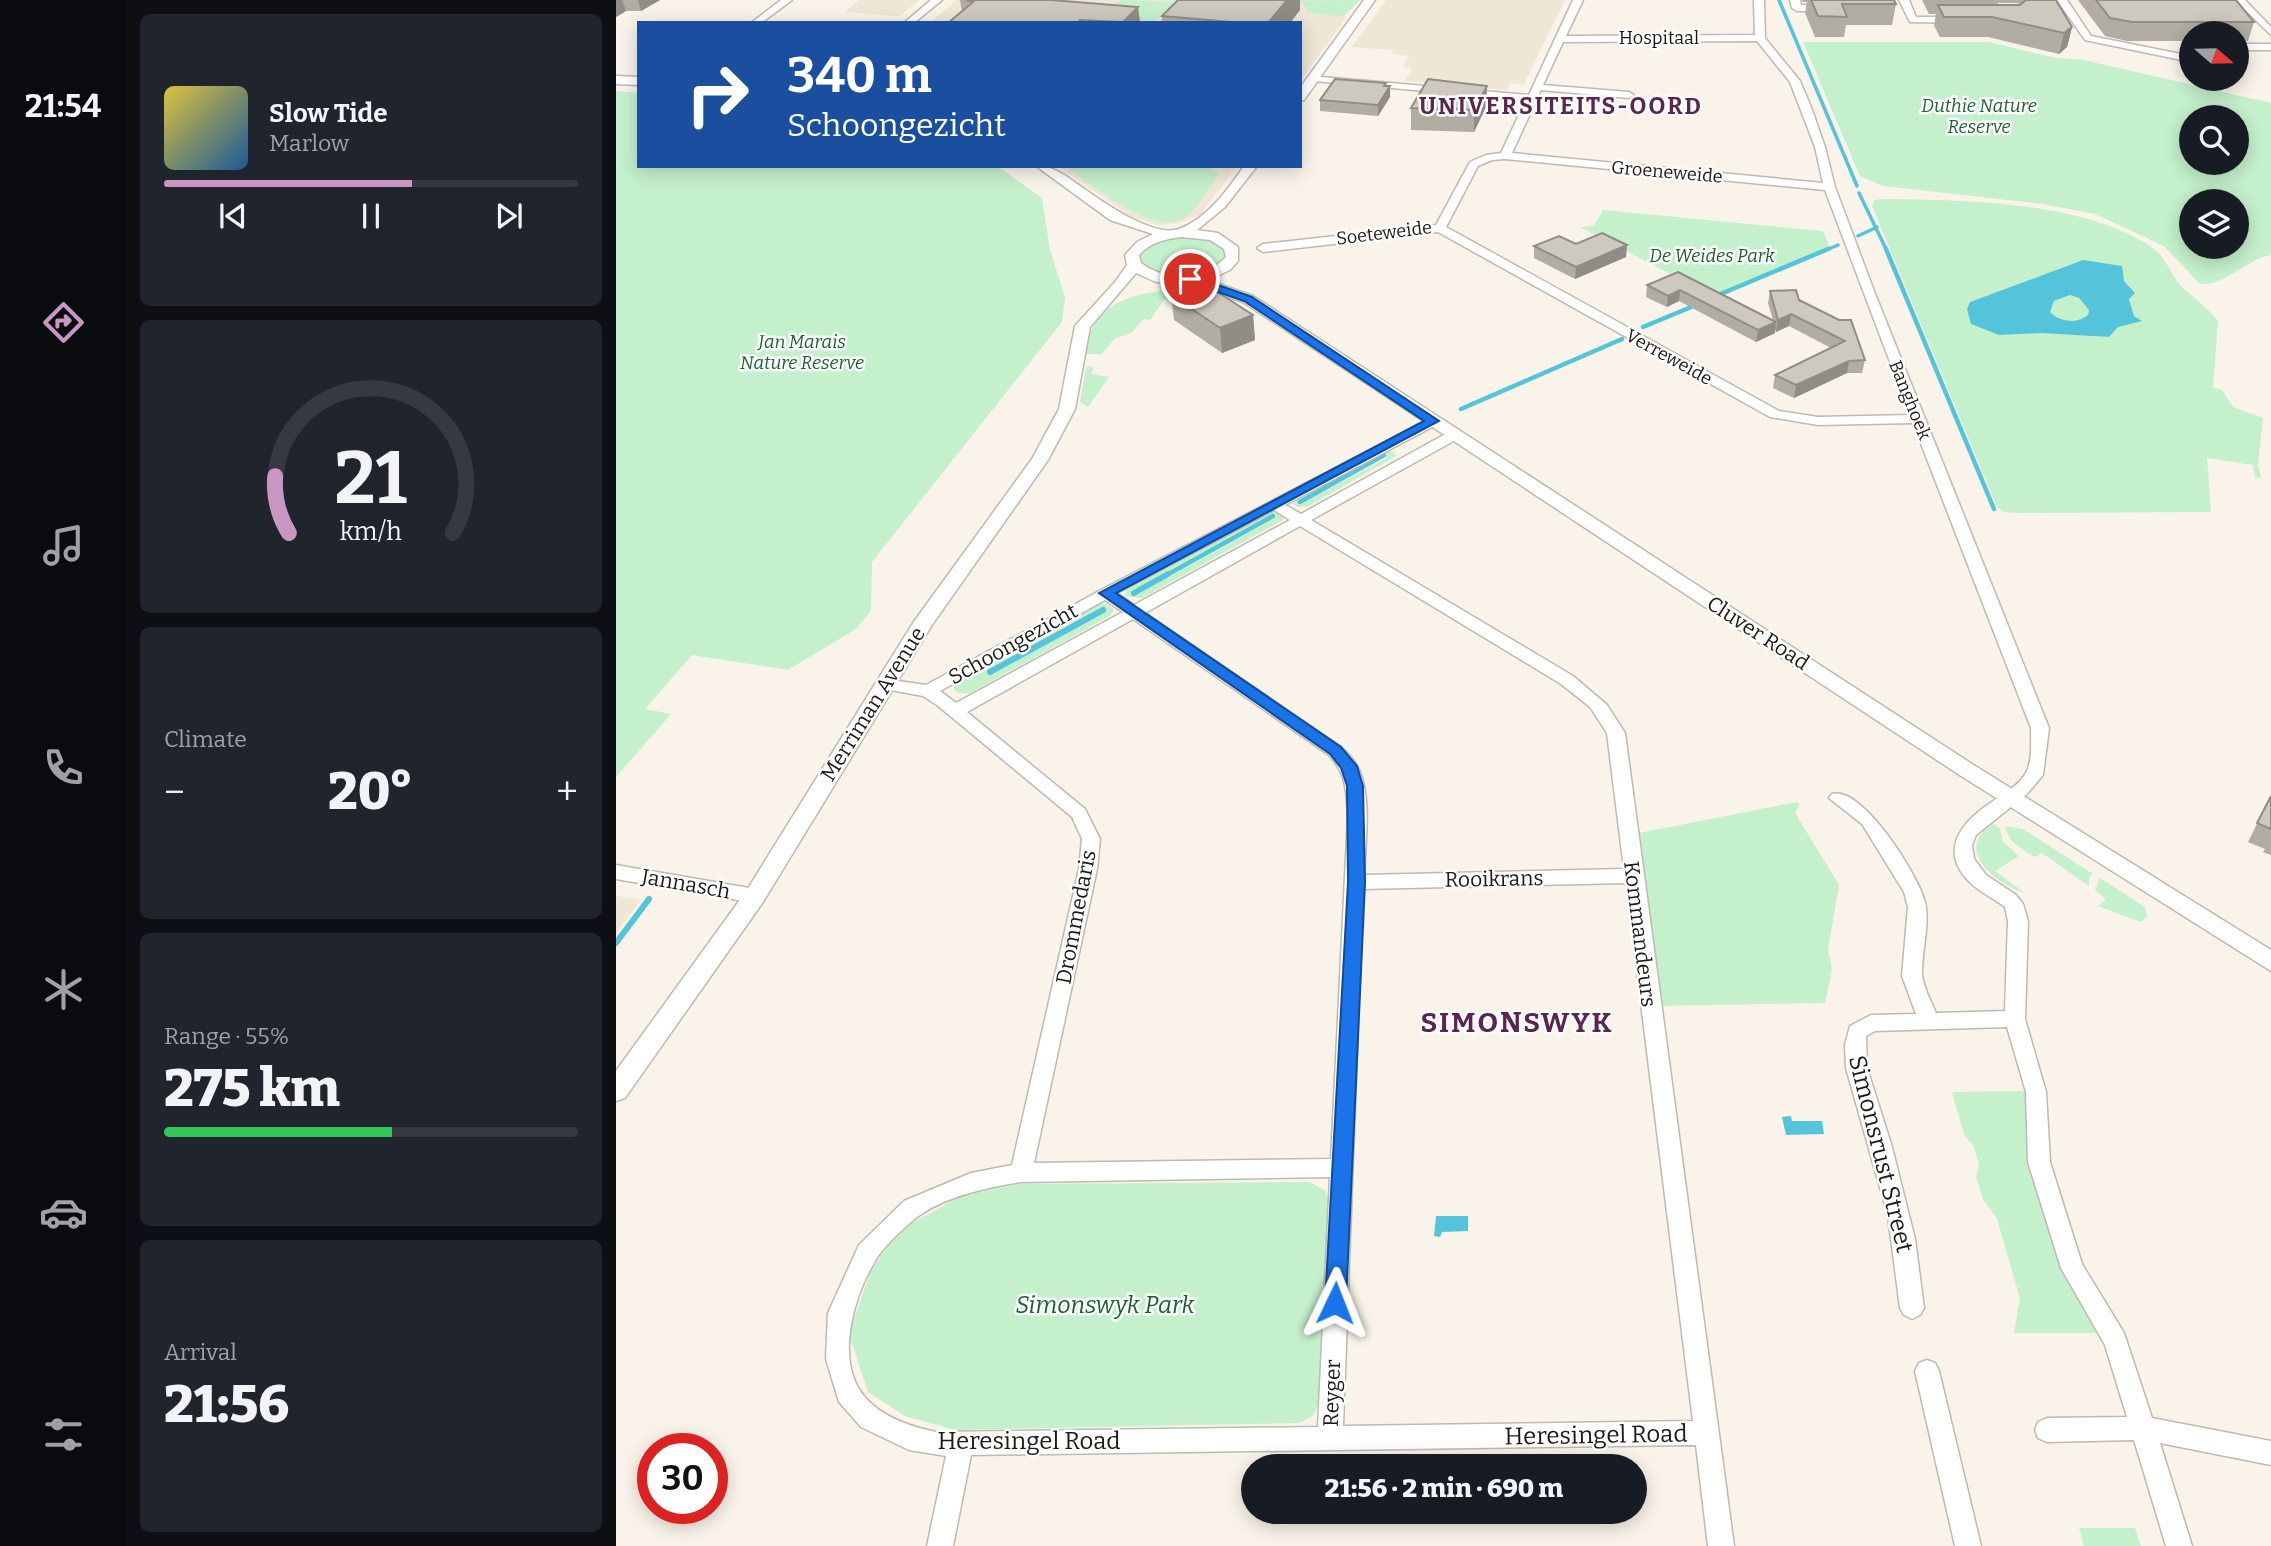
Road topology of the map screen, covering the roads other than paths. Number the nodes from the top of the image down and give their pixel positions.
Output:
1 (787, 0) edge
2 (937, 0) edge
3 (1370, 0) edge
4 (1578, 0) edge
5 (1759, 0) edge
6 (1795, 0) edge
7 (2240, 0) edge
8 (1843, 2) edge
9 (1905, 2) edge
10 (1856, 4) edge
11 (1894, 4) edge
12 (2062, 6) edge
13 (1964, 20) edge
14 (758, 21) edge
15 (911, 21) edge
16 (2271, 32) edge
17 (1760, 38) junction
18 (1559, 39) junction
19 (2249, 47) edge
20 (2271, 47) edge
21 (2179, 57) edge
22 (1314, 78) junction
23 (616, 80) edge
24 (637, 81) edge
25 (1537, 87) junction
26 (1302, 94) edge
27 (1629, 95) dead end
28 (1532, 98) junction
29 (1505, 156) junction
30 (1045, 168) edge
31 (1250, 168) edge
32 (1829, 187) junction
33 (1226, 201) junction
34 (1115, 217) junction
35 (1440, 228) junction
36 (1175, 234) junction
37 (1227, 243) junction
38 (1263, 248) dead end
39 (1134, 258) junction
40 (1229, 263) junction
41 (1161, 278) junction
42 (1190, 279) junction
43 (1248, 299) junction
44 (1099, 306) junction
45 (1917, 419) junction
46 (1433, 421) junction
47 (1454, 435) junction
48 (1387, 444) junction
49 (1409, 458) junction
50 (1274, 504) junction
51 (1299, 519) junction
52 (1106, 593) junction
53 (1133, 610) junction
54 (885, 684) junction
55 (929, 691) junction
56 (955, 711) junction
57 (2008, 796) junction
58 (1838, 798) dead end
59 (616, 872) edge
60 (1632, 876) junction
61 (1356, 882) junction
62 (755, 895) junction
63 (2271, 962) edge
64 (2015, 1019) junction
65 (1928, 1020) junction
66 (616, 1091) edge
67 (1341, 1168) junction
68 (1021, 1173) junction
69 (1912, 1308) dead end
70 (1927, 1371) dead end
71 (2142, 1428) junction
72 (2047, 1430) dead end
73 (1705, 1433) junction
74 (1330, 1438) junction
75 (961, 1444) junction
76 (2271, 1453) edge
77 (940, 1546) edge
78 (1721, 1546) edge
79 (1968, 1546) edge
80 (2179, 1546) edge

1 - 14 street
2 - 15 street
3 - 22 street
4 - 18 street
5 - 17 street
6 - 8 street
7 - 16 street
8 - 10 street
9 - 11 street
9 - 13 street
12 - 21 street
17 - 18 street, Hospitaal
17 - 32 street, Banghoek
18 - 25 street
19 - 20 street
22 - 26 street
22 - 28 street
23 - 24 street
25 - 27 street
25 - 28 street
28 - 29 street
29 - 32 street, Groeneweide
29 - 35 street, Soeteweide
30 - 34 street
31 - 33 street
32 - 45 street, Banghoek
33 - 36 street
33 - 37 street
34 - 36 street
34 - 39 street
35 - 38 street, Soeteweide
35 - 45 street, Verreweide
36 - 37 street
36 - 39 street
37 - 40 street, Cluver Road
39 - 41 street
39 - 44 street, Merriman Avenue
40 - 42 street
40 - 43 street, Cluver Road
41 - 42 street
41 - 44 street
42 - 43 street, Cluver Road
43 - 46 street, Cluver Road
44 - 54 street, Merriman Avenue
45 - 57 street, Banghoek
46 - 47 street, Cluver Road
46 - 48 street, Schoongezicht
47 - 49 street, Schoongezicht
47 - 57 street, Cluver Road
48 - 49 street
48 - 50 street, Schoongezicht
49 - 51 street, Schoongezicht
50 - 51 street, Kommandeurs
50 - 52 street, Schoongezicht
51 - 53 street, Schoongezicht
51 - 60 street, Kommandeurs
52 - 53 street, Reyger
52 - 55 street, Schoongezicht
53 - 56 street, Schoongezicht
53 - 61 street, Reyger
54 - 55 street, Drommedaris
54 - 62 street, Merriman Avenue
55 - 56 street, Drommedaris
56 - 68 street, Drommedaris
57 - 63 street, Cluver Road
57 - 64 street
58 - 65 street
59 - 62 street, Jannasch
60 - 61 street, Rooikrans
60 - 73 street, Kommandeurs
61 - 67 street, Reyger
62 - 66 street, Merriman Avenue
64 - 65 street, Simonsrust Street
64 - 71 street
65 - 69 street, Simonsrust Street
67 - 68 street, Heresingel Road
67 - 74 street, Reyger
68 - 75 street, Heresingel Road
70 - 79 street
71 - 72 street
71 - 76 street
71 - 80 street
73 - 74 street, Heresingel Road
73 - 78 street, Kommandeurs
74 - 75 street, Heresingel Road
75 - 77 street

